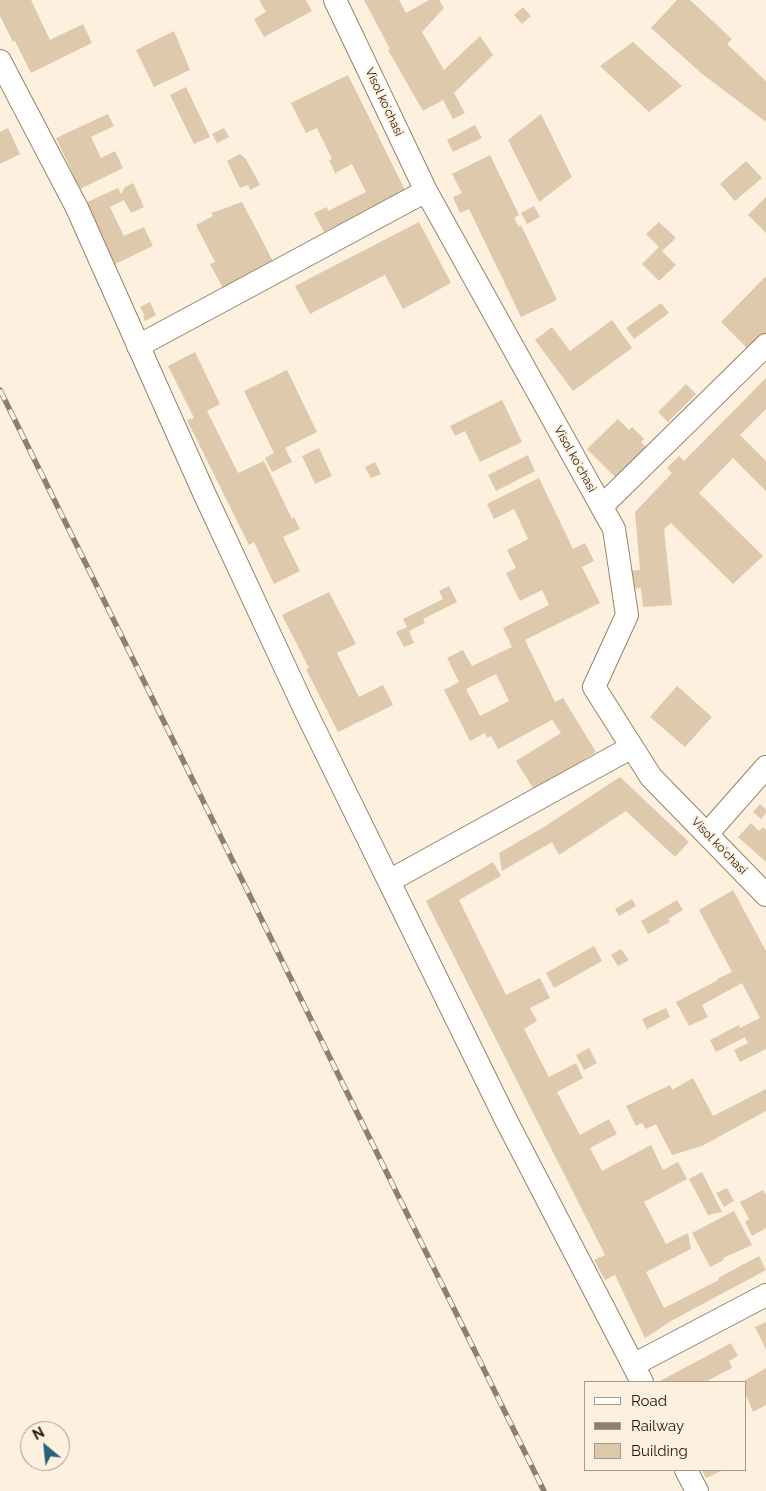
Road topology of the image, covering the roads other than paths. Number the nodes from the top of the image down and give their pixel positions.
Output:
1 (335, 0) edge
2 (0, 61) edge
3 (426, 191) junction
4 (766, 345) edge
5 (138, 346) junction
6 (602, 506) junction
7 (632, 747) junction
8 (766, 767) edge
9 (707, 834) junction
10 (389, 881) junction
11 (766, 895) edge
12 (766, 1295) edge
13 (638, 1374) edge
14 (687, 1471) edge
15 (697, 1491) edge

1 - 3 street, Visol koʻchasi
2 - 5 street
3 - 5 street
3 - 6 street, Visol koʻchasi
4 - 6 street
5 - 10 street
6 - 7 street, Visol koʻchasi
7 - 9 street, Visol koʻchasi
7 - 10 street
8 - 9 street
9 - 11 street, Visol koʻchasi
10 - 13 street
12 - 13 street
14 - 15 street

